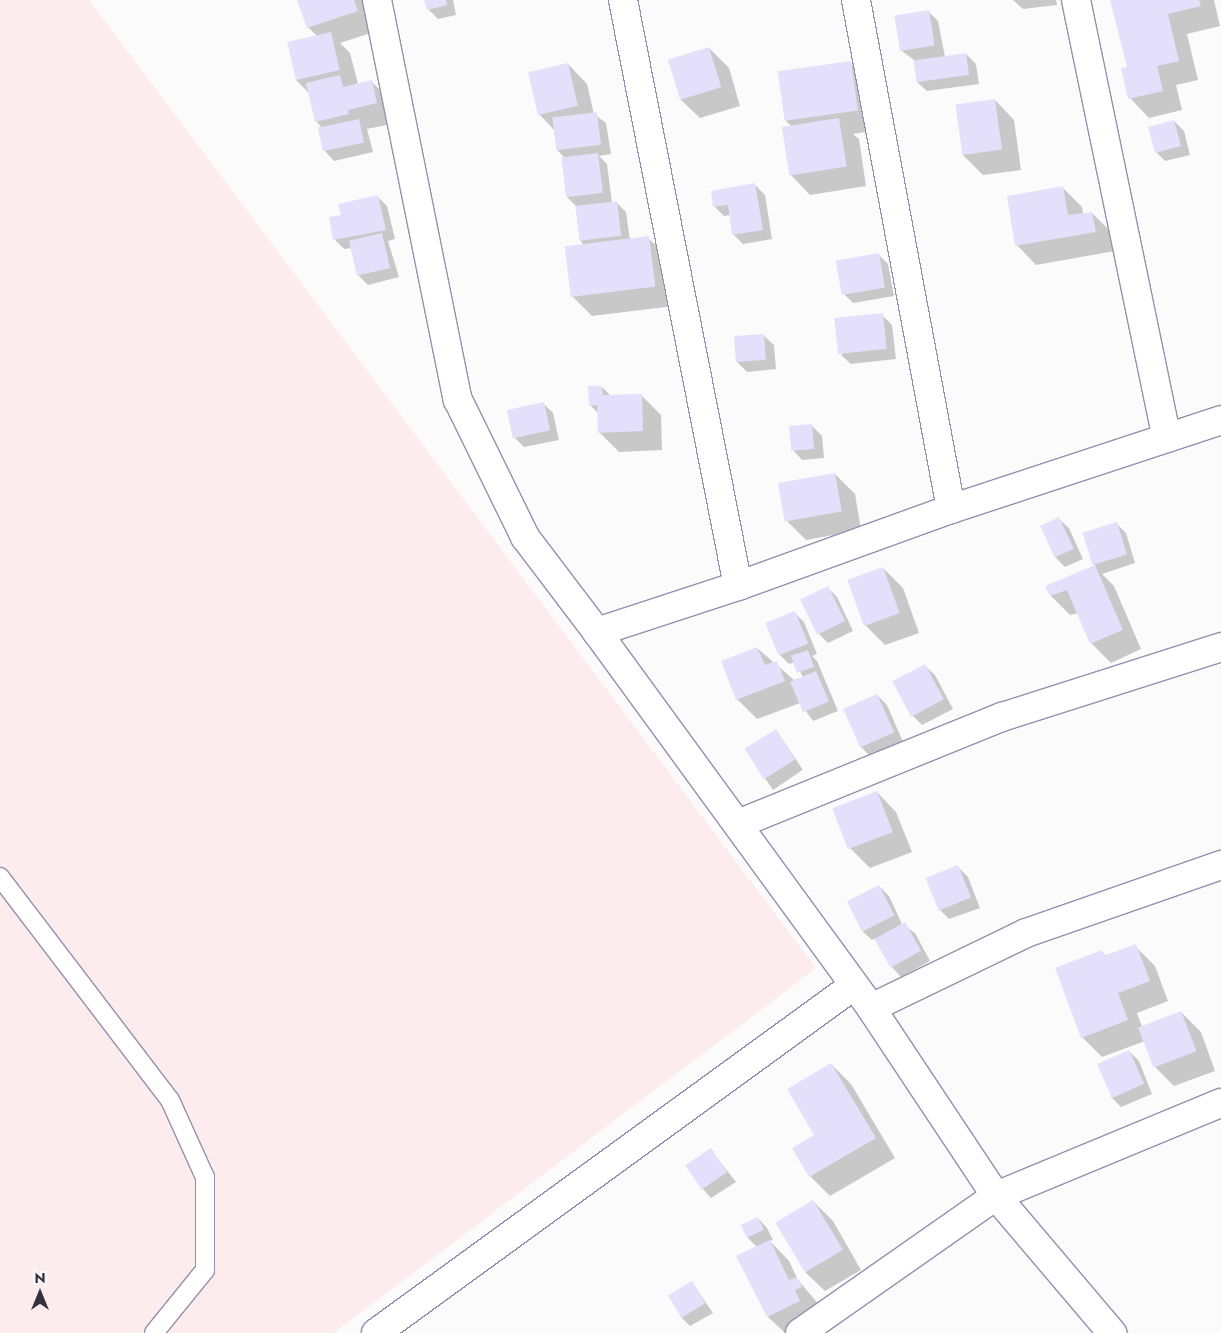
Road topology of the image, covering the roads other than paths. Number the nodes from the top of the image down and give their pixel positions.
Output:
1 (377, 0) edge
2 (623, 0) edge
3 (856, 0) edge
4 (1076, 0) edge
5 (1221, 420) edge
6 (1167, 438) junction
7 (951, 509) junction
8 (738, 586) junction
9 (597, 632) junction
10 (1221, 647) edge
11 (738, 824) junction
12 (1221, 865) edge
13 (0, 876) edge
14 (853, 986) junction
15 (871, 1008) junction
16 (1221, 1104) edge
17 (996, 1196) junction
18 (154, 1333) edge
19 (376, 1333) edge
20 (800, 1333) edge
21 (1112, 1333) edge

1 - 9 street
2 - 8 street
3 - 7 street
4 - 6 street
5 - 6 street
6 - 7 street
7 - 8 street
8 - 9 street
9 - 11 street
10 - 11 street
11 - 14 street
12 - 15 street
13 - 18 lane
14 - 15 street
14 - 19 street
15 - 17 street
16 - 17 street
17 - 20 street
17 - 21 street

